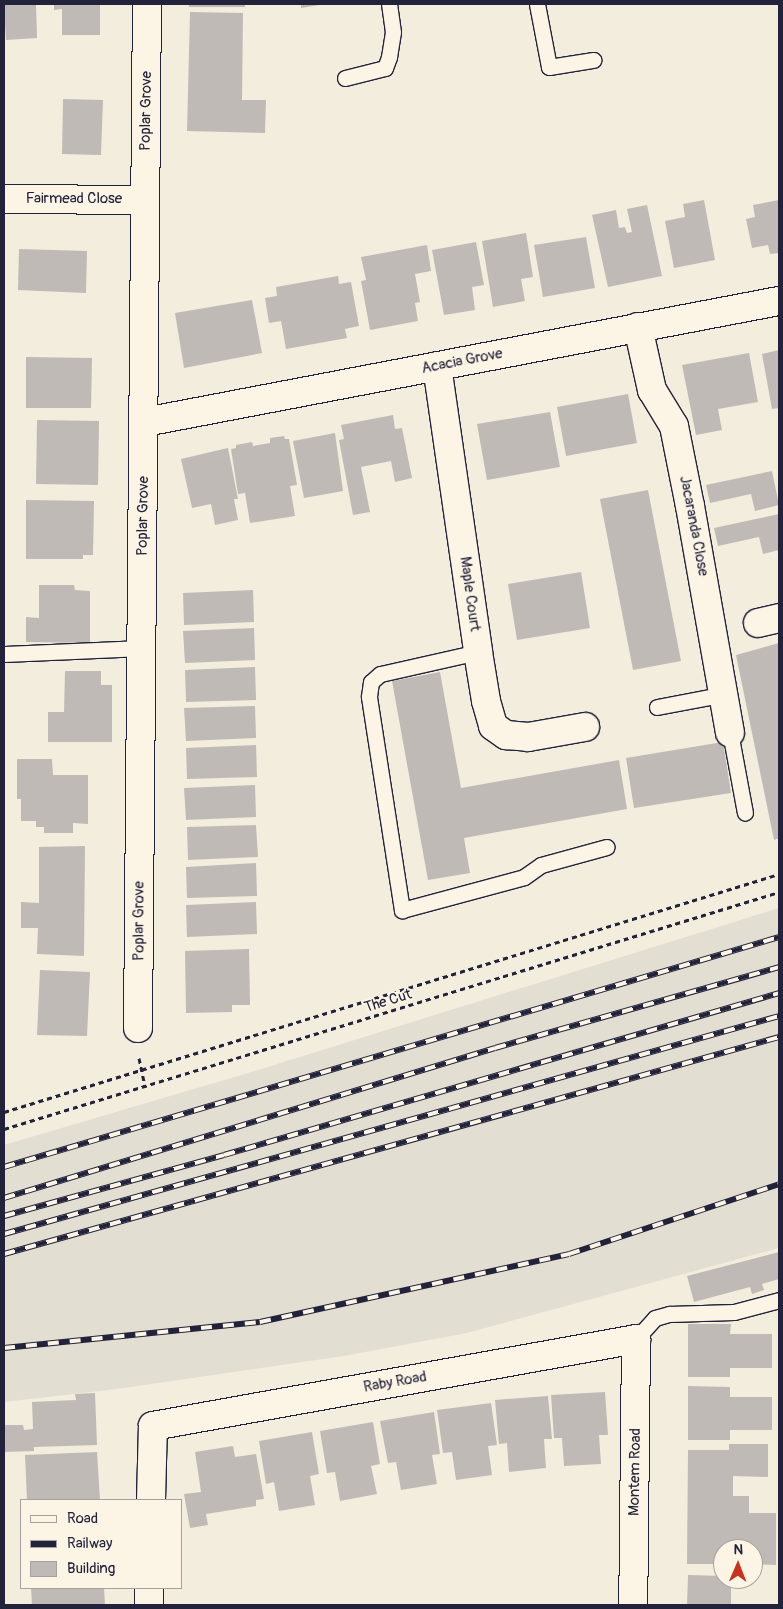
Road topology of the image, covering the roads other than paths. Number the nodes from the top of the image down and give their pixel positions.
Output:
1 (147, 4) edge
2 (389, 4) edge
3 (537, 4) edge
4 (593, 60) dead end
5 (345, 78) dead end
6 (4, 199) edge
7 (145, 200) junction
8 (779, 301) edge
9 (638, 327) junction
10 (437, 366) junction
11 (145, 422) junction
12 (141, 648) junction
13 (478, 652) junction
14 (4, 654) edge
15 (724, 694) junction
16 (656, 707) dead end
17 (584, 727) dead end
18 (730, 732) joint
19 (745, 813) dead end
20 (607, 847) dead end
21 (138, 1028) dead end
22 (779, 1300) edge
23 (636, 1339) junction
24 (151, 1499) edge
25 (149, 1589) edge
26 (149, 1605) edge
27 (633, 1605) edge

1 - 7 street, Poplar Grove
2 - 5 lane
3 - 4 lane
6 - 7 street, Fairmead Close
7 - 11 street, Poplar Grove
8 - 9 street, Acacia Grove
9 - 10 street, Acacia Grove
9 - 15 street, Jacaranda Close
10 - 11 street, Acacia Grove
10 - 13 street, Maple Court
11 - 12 street, Poplar Grove
12 - 14 lane
12 - 21 street, Poplar Grove
13 - 17 street, Maple Court
13 - 20 lane
15 - 16 lane
15 - 18 street, Jacaranda Close
18 - 19 lane
22 - 23 lane
23 - 24 street, Raby Road
23 - 27 street, Montem Road
25 - 26 street

